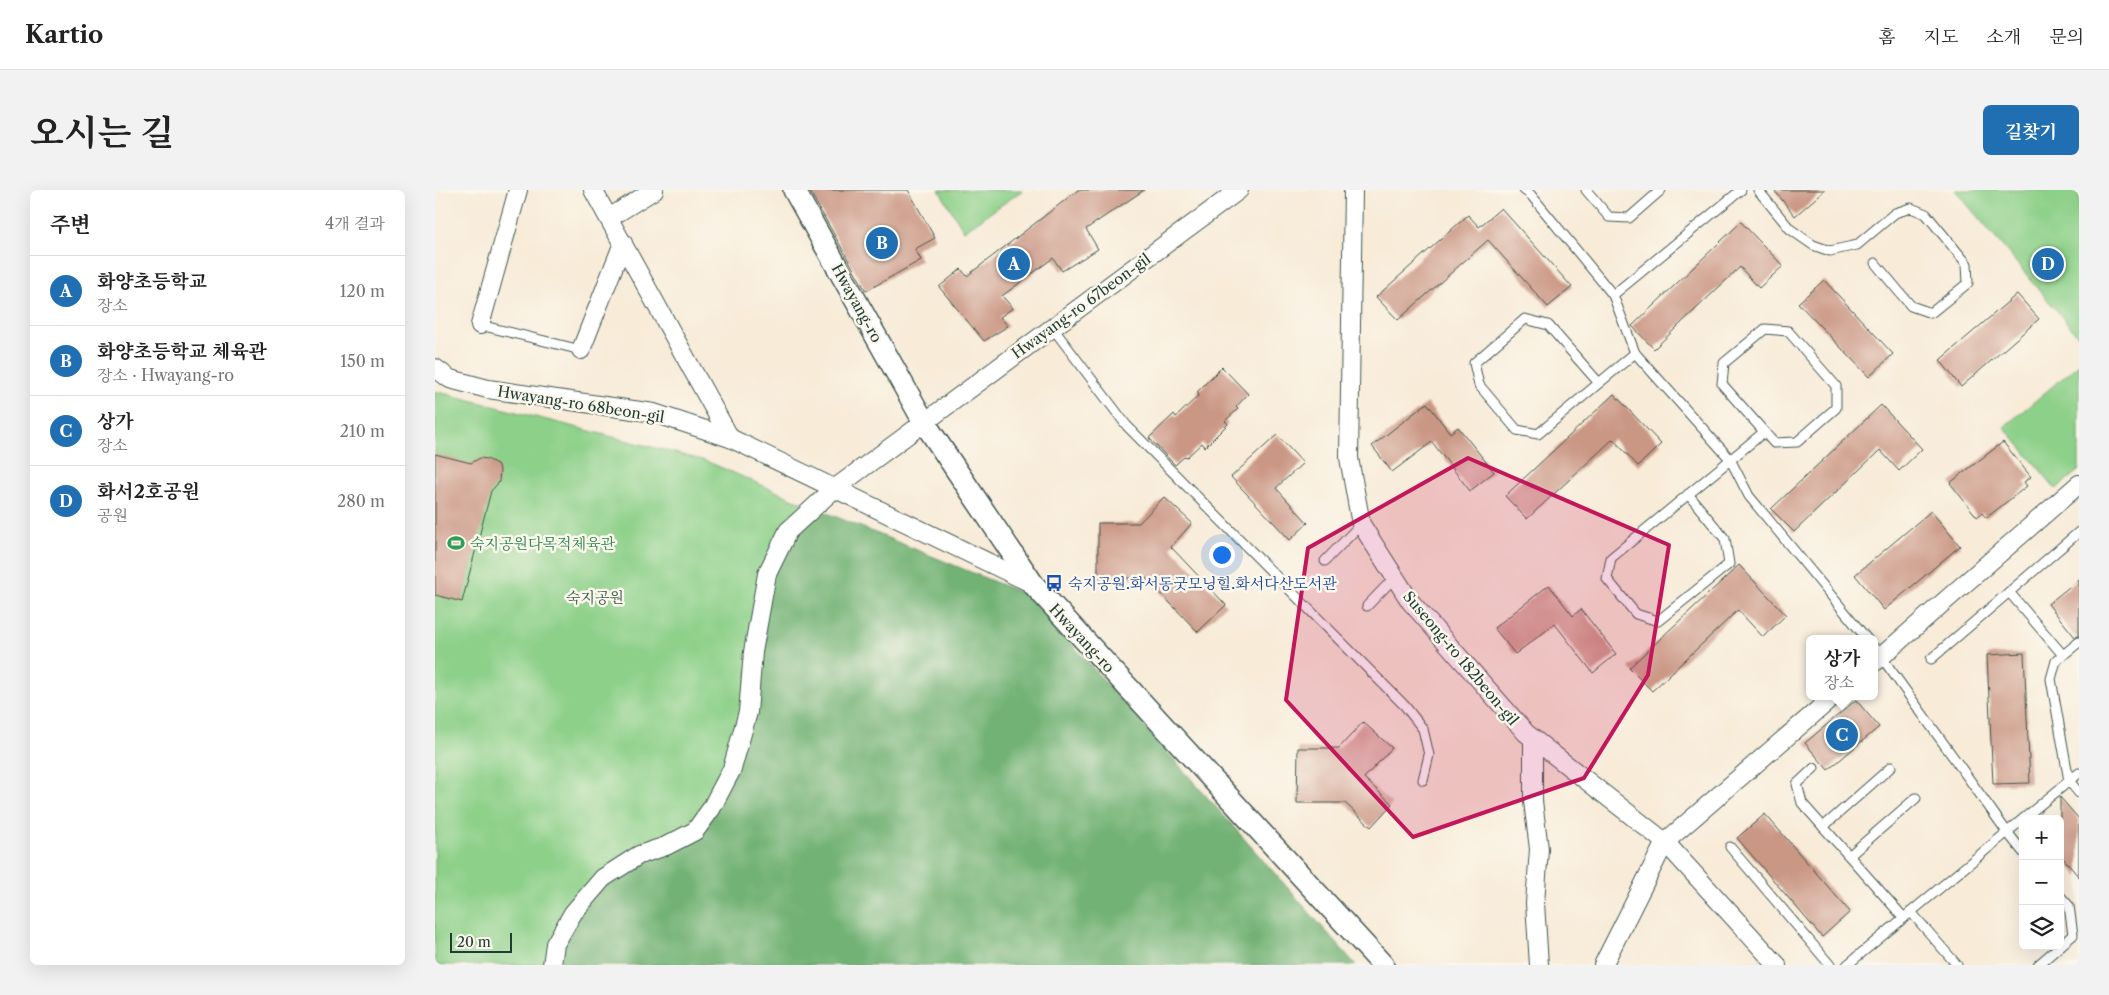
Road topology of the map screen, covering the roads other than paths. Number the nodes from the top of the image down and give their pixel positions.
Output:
1 (518, 190) edge
2 (593, 190) edge
3 (654, 190) edge
4 (794, 190) edge
5 (1239, 190) edge
6 (1353, 190) edge
7 (1524, 190) edge
8 (1586, 190) edge
9 (1661, 190) edge
10 (1741, 190) edge
11 (1758, 190) edge
12 (609, 218) junction
13 (623, 243) junction
14 (1875, 263) dead end
15 (1613, 296) junction
16 (480, 324) joint
17 (1052, 327) junction
18 (581, 350) joint
19 (1635, 353) junction
20 (435, 368) edge
21 (1599, 383) junction
22 (924, 422) junction
23 (1764, 432) junction
24 (730, 438) junction
25 (1730, 460) junction
26 (2079, 484) edge
27 (834, 490) junction
28 (1688, 494) junction
29 (1361, 524) junction
30 (2079, 532) edge
31 (1325, 562) dead end
32 (1395, 577) junction
33 (1033, 584) junction
34 (2009, 592) junction
35 (1367, 606) dead end
36 (1864, 635) edge
37 (2079, 642) edge
38 (1878, 654) edge
39 (2063, 655) junction
40 (1878, 656) edge
41 (1931, 659) dead end
42 (1829, 700) edge
43 (1533, 739) junction
44 (1891, 766) dead end
45 (1814, 768) dead end
46 (2079, 773) edge
47 (1423, 780) dead end
48 (2069, 781) junction
49 (2079, 793) edge
50 (1916, 798) dead end
51 (2028, 815) edge
52 (2019, 822) edge
53 (1823, 827) junction
54 (2007, 832) junction
55 (1665, 842) junction
56 (1730, 847) dead end
57 (2019, 847) edge
58 (1849, 856) junction
59 (2064, 900) edge
60 (1907, 915) junction
61 (2064, 943) edge
62 (2055, 950) edge
63 (552, 965) edge
64 (1383, 965) edge
65 (1539, 965) edge
66 (1603, 965) edge
67 (1777, 965) edge
68 (1830, 965) edge
69 (1847, 965) edge
70 (1957, 965) edge
71 (2038, 965) edge

1 - 16 street
2 - 12 street
3 - 12 street
4 - 22 street, Hwayang-ro
5 - 17 street, Hwayang-ro 67beon-gil
6 - 29 street, Suseong-ro 182beon-gil
7 - 15 lane
8 - 9 lane
10 - 15 lane
11 - 14 lane
12 - 13 street
13 - 18 street
13 - 24 street
15 - 19 lane
16 - 18 lane
17 - 22 street, Hwayang-ro 67beon-gil
17 - 47 lane
19 - 21 lane
19 - 25 lane
20 - 24 street, Hwayang-ro 68beon-gil
21 - 21 lane
22 - 27 street
22 - 33 street, Hwayang-ro
23 - 23 lane
23 - 25 lane
24 - 27 street, Hwayang-ro 68beon-gil
25 - 28 lane
25 - 36 lane
26 - 38 street
27 - 33 street, Hwayang-ro 68beon-gil
27 - 63 street
28 - 28 lane
29 - 31 lane
29 - 32 street, Suseong-ro 182beon-gil
30 - 34 lane
32 - 35 lane
32 - 43 street, Suseong-ro 182beon-gil
33 - 64 street, Hwayang-ro
34 - 39 lane
34 - 41 lane
37 - 39 lane
39 - 48 lane
40 - 54 lane
42 - 55 street
43 - 55 street, Suseong-ro 182beon-gil
43 - 65 street
44 - 53 lane
45 - 53 lane
46 - 48 lane
48 - 49 lane
48 - 51 lane
50 - 58 lane
52 - 54 lane
53 - 58 lane
54 - 57 lane
54 - 60 lane
55 - 66 street
55 - 67 street, Suseong-ro 182beon-gil
56 - 68 lane
58 - 60 lane
59 - 61 lane
60 - 69 lane
60 - 70 lane
62 - 71 lane

